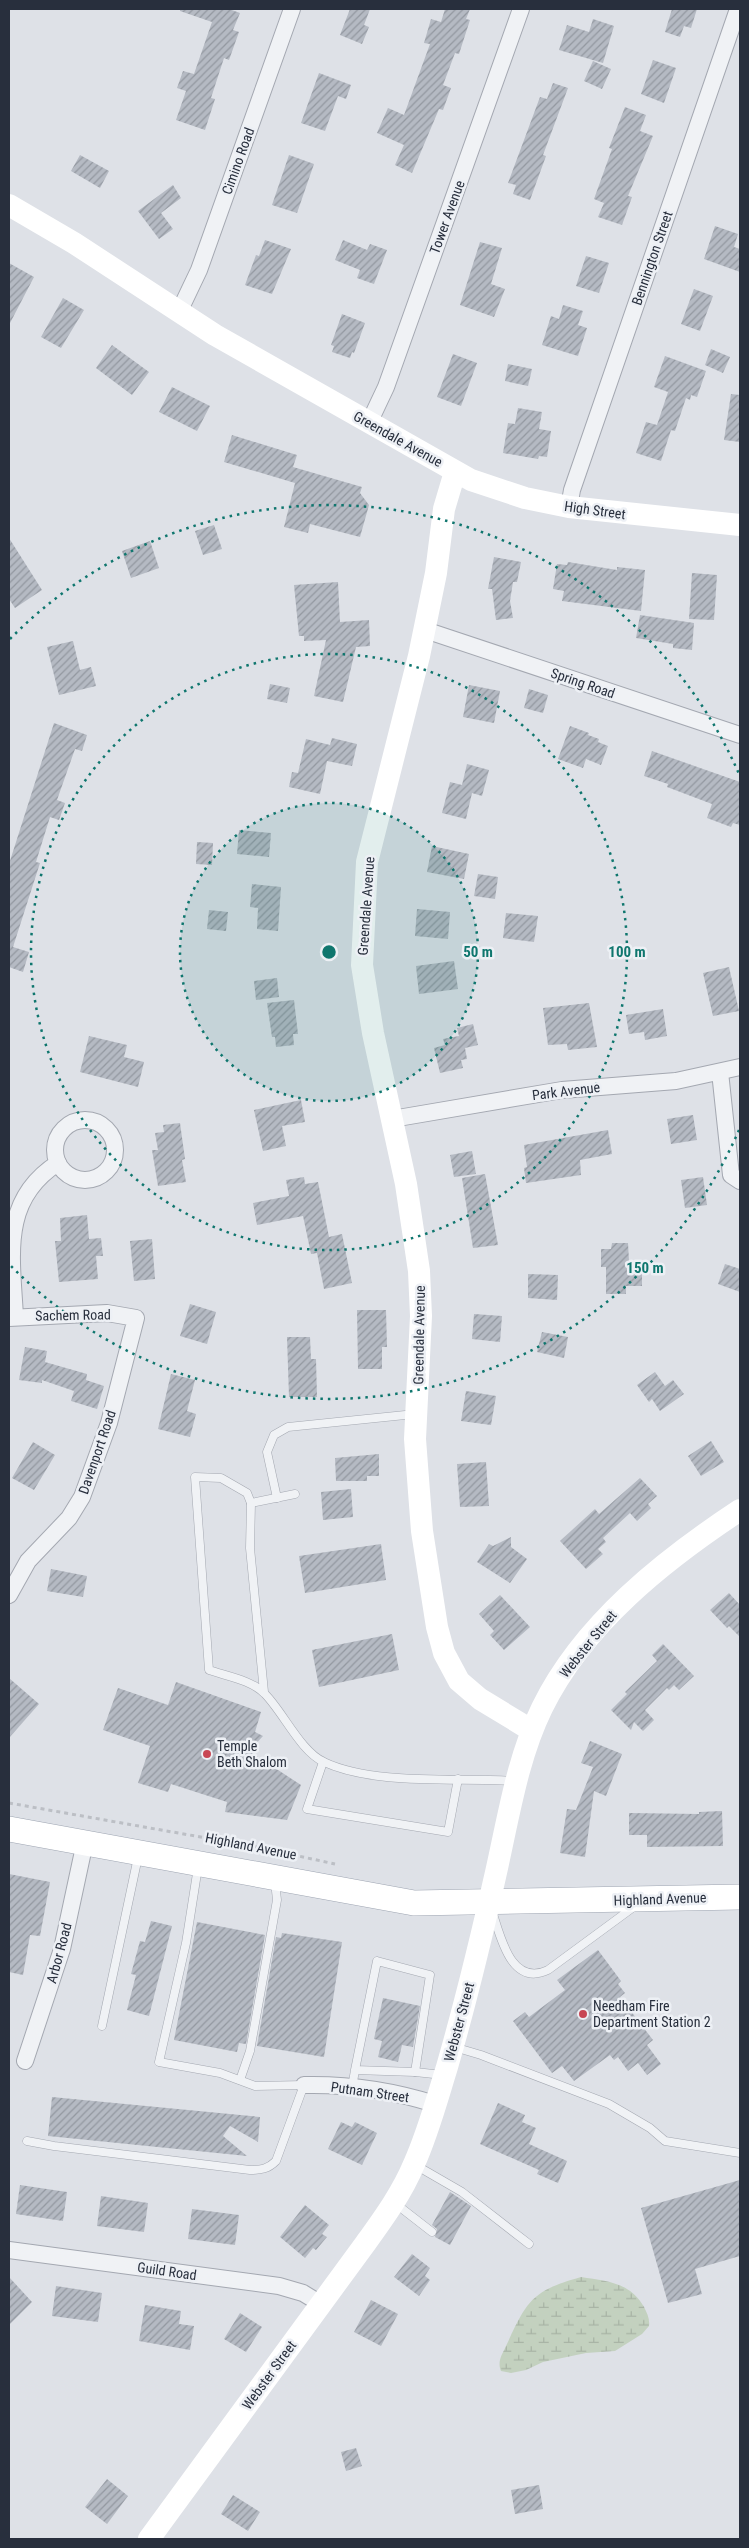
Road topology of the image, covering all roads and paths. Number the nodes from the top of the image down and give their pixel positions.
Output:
1 (292, 9) edge
2 (521, 9) edge
3 (738, 9) edge
4 (9, 205) edge
5 (179, 312) junction
6 (369, 423) junction
7 (455, 472) junction
8 (569, 507) junction
9 (740, 525) edge
10 (425, 630) junction
11 (740, 735) edge
12 (740, 1068) edge
13 (720, 1072) junction
14 (392, 1119) junction
15 (58, 1163) dead end
16 (740, 1181) edge
17 (12, 1318) edge
18 (136, 1318) joint
19 (417, 1413) junction
20 (295, 1494) dead end
21 (277, 1498) junction
22 (251, 1503) junction
23 (740, 1510) edge
24 (9, 1595) edge
25 (264, 1692) junction
26 (532, 1730) junction
27 (323, 1762) junction
28 (458, 1779) junction
29 (517, 1781) junction
30 (9, 1803) edge
31 (9, 1828) edge
32 (85, 1842) junction
33 (139, 1852) junction
34 (199, 1863) junction
35 (342, 1866) dead end
36 (275, 1877) junction
37 (740, 1897) edge
38 (642, 1900) junction
39 (489, 1903) junction
40 (102, 2026) dead end
41 (452, 2047) junction
42 (25, 2061) dead end
43 (355, 2070) junction
44 (415, 2072) junction
45 (444, 2076) junction
46 (240, 2080) junction
47 (304, 2085) junction
48 (352, 2088) junction
49 (435, 2104) junction
50 (27, 2140) dead end
51 (740, 2153) edge
52 (414, 2164) junction
53 (393, 2202) junction
54 (432, 2232) dead end
55 (529, 2244) dead end
56 (9, 2250) edge
57 (321, 2304) junction
58 (149, 2539) edge

1 - 5 street, Cimino Road
2 - 6 street, Tower Avenue
3 - 8 street, Bennington Street
4 - 5 street, Greendale Avenue
5 - 6 street, Greendale Avenue
6 - 7 street, Greendale Avenue
7 - 8 street, High Street
7 - 10 street, Greendale Avenue
8 - 9 street, High Street
10 - 11 street, Spring Road
10 - 14 street, Greendale Avenue
12 - 13 street, Park Avenue
13 - 14 street, Park Avenue
13 - 16 street
14 - 19 street, Greendale Avenue
15 - 17 street
17 - 18 street, Sachem Road
18 - 24 street, Davenport Road
19 - 21 lane
19 - 26 street, Greendale Avenue
20 - 21 lane
21 - 22 lane
22 - 25 lane
22 - 25 lane
23 - 26 street, Webster Street
25 - 27 lane
26 - 29 street, Webster Street
27 - 28 lane
27 - 28 lane
28 - 29 lane
29 - 39 street, Webster Street
30 - 35 path, Highland Avenue
31 - 32 main road, Highland Avenue
32 - 33 main road, Highland Avenue
32 - 42 street, Arbor Road
33 - 34 main road, Highland Avenue
33 - 40 lane
34 - 36 main road, Highland Avenue
34 - 46 lane
36 - 39 main road, Highland Avenue
36 - 46 lane
37 - 38 main road, Highland Avenue
38 - 39 main road, Highland Avenue
38 - 39 lane
39 - 41 street, Webster Street
41 - 45 street, Webster Street
41 - 51 lane
43 - 44 lane
43 - 44 lane
43 - 48 lane
44 - 45 lane
45 - 49 street, Webster Street
46 - 47 lane
47 - 48 street, Putnam Street
47 - 50 lane
48 - 49 street, Putnam Street
49 - 52 street, Webster Street
52 - 53 street, Webster Street
52 - 55 lane
53 - 54 lane
53 - 57 street, Webster Street
56 - 57 street, Guild Road
57 - 58 street, Webster Street

